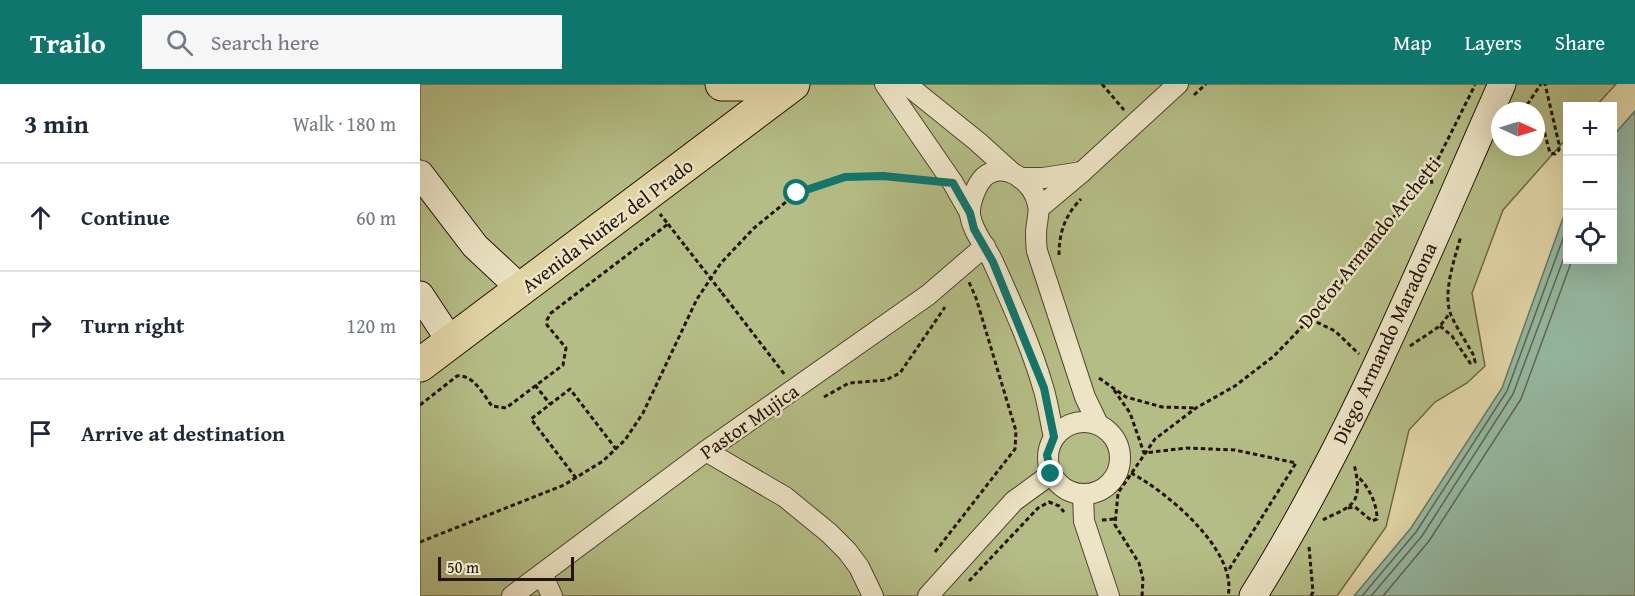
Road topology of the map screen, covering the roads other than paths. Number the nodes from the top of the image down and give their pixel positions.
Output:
1 (722, 84) edge
2 (751, 84) edge
3 (793, 84) edge
4 (885, 84) edge
5 (906, 84) edge
6 (1502, 84) edge
7 (1183, 92) edge
8 (1082, 172) junction
9 (420, 174) edge
10 (1015, 174) junction
11 (1039, 208) junction
12 (970, 213) junction
13 (989, 254) junction
14 (521, 289) junction
15 (420, 295) edge
16 (451, 342) junction
17 (420, 365) edge
18 (1098, 424) junction
19 (1054, 437) junction
20 (706, 451) junction
21 (1051, 474) junction
22 (1083, 495) junction
23 (542, 574) junction
24 (512, 596) edge
25 (552, 596) edge
26 (873, 596) edge
27 (928, 596) edge
28 (1109, 596) edge
29 (1253, 596) edge

1 - 2 highway
3 - 14 highway, Avenida Nuñez del Prado
4 - 12 street
5 - 10 street
6 - 29 main road, Diego Armando Maradona
7 - 8 street
8 - 10 street
8 - 11 street
9 - 14 main road
10 - 11 street
10 - 12 street
11 - 18 street
12 - 13 street
13 - 19 street
13 - 20 street, Pastor Mujica
14 - 16 highway, Avenida Nuñez del Prado
15 - 16 main road
16 - 17 highway, Avenida Nuñez del Prado
18 - 19 street
18 - 22 street
19 - 21 street
20 - 23 street, Pastor Mujica
20 - 26 street
21 - 22 street
21 - 27 street
22 - 28 street
23 - 24 street, Pastor Mujica
23 - 25 street

